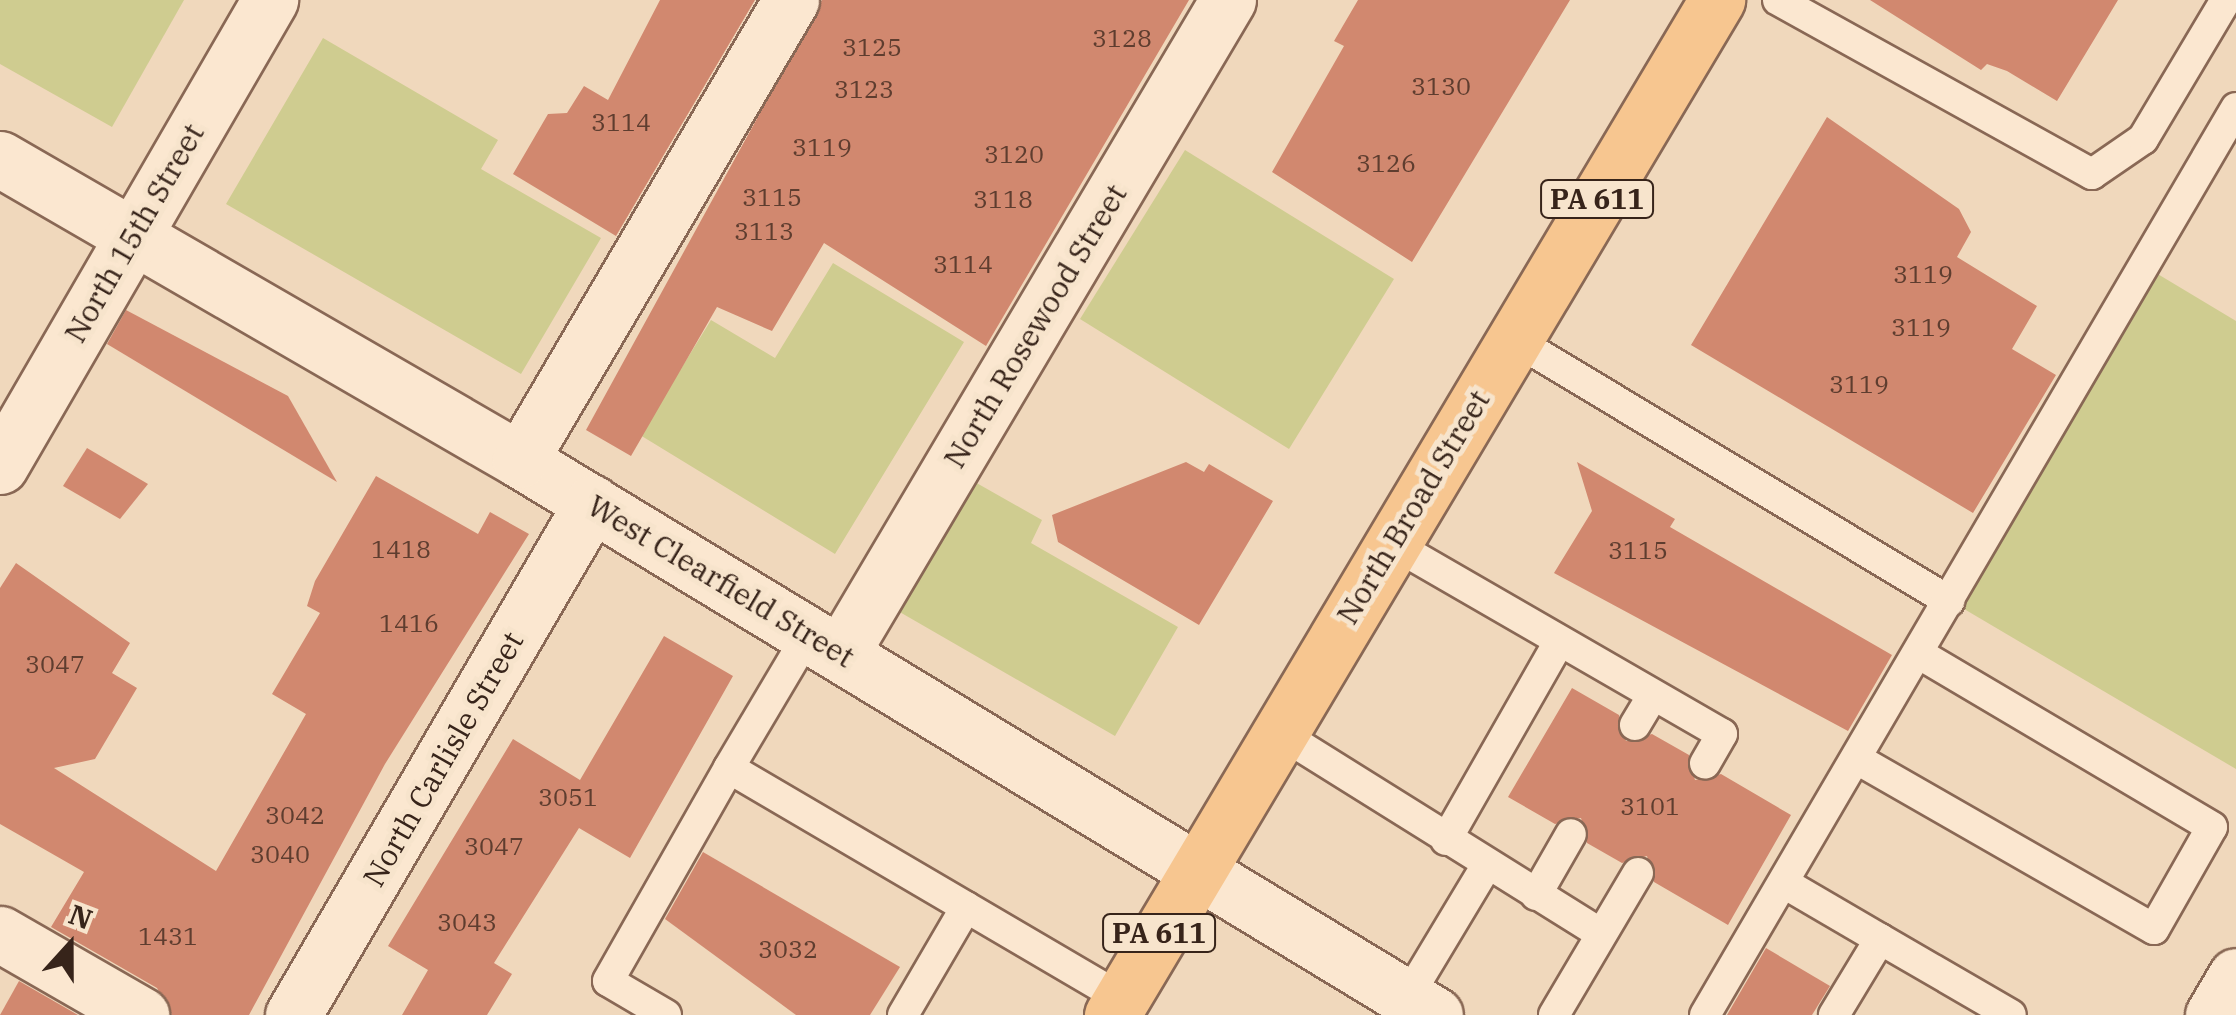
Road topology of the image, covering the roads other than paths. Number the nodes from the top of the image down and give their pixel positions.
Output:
1 (270, 0) edge
2 (791, 0) edge
3 (1228, 0) edge
4 (1717, 0) edge
5 (1778, 0) edge
6 (2226, 0) edge
7 (2236, 108) edge
8 (0, 159) edge
9 (132, 235) junction
10 (1513, 339) junction
11 (520, 460) junction
12 (0, 466) edge
13 (592, 503) junction
14 (1391, 543) junction
15 (1949, 601) junction
16 (1558, 642) junction
17 (825, 643) junction
18 (1918, 653) junction
19 (1653, 696) junction
20 (1635, 724) dead end
21 (1278, 732) junction
22 (1857, 758) junction
23 (1705, 764) dead end
24 (729, 768) junction
25 (1571, 834) dead end
26 (1446, 840) junction
27 (1487, 865) junction
28 (1197, 868) junction
29 (1638, 873) dead end
30 (1784, 883) junction
31 (1536, 895) junction
32 (966, 907) junction
33 (0, 934) edge
34 (1601, 934) junction
35 (1880, 939) junction
36 (2236, 976) edge
37 (1421, 1006) edge
38 (1117, 1007) edge
39 (141, 1015) edge
40 (294, 1015) edge
41 (666, 1015) edge
42 (903, 1015) edge
43 (1554, 1015) edge
44 (1705, 1015) edge
45 (1834, 1015) edge
46 (2011, 1015) edge
47 (2213, 1015) edge

1 - 9 street, North 15th Street
2 - 11 street
3 - 17 street, North Rosewood Street
4 - 10 main road, North Broad Street / PA 611
5 - 6 lane
7 - 15 lane
8 - 9 street, West Clearfield Street
9 - 11 street, West Clearfield Street
9 - 12 street, North 15th Street
10 - 14 main road, North Broad Street / PA 611
10 - 15 lane
11 - 13 street, West Clearfield Street
13 - 17 street, West Clearfield Street
13 - 40 street, North Carlisle Street
14 - 16 lane
14 - 21 main road, North Broad Street / PA 611
15 - 18 lane
16 - 19 lane
16 - 26 lane
17 - 24 lane
17 - 28 street, West Clearfield Street
18 - 22 lane
18 - 22 lane
19 - 20 lane
19 - 23 lane
21 - 26 lane
21 - 28 main road, North Broad Street / PA 611
22 - 30 lane
24 - 32 lane
24 - 41 lane
25 - 31 lane
26 - 27 lane
27 - 31 lane
27 - 37 lane
28 - 37 street, West Clearfield Street
28 - 38 main road, North Broad Street / PA 611
29 - 34 lane
30 - 35 lane
30 - 44 lane
31 - 34 lane
32 - 38 lane
32 - 42 lane
33 - 39 street
34 - 43 lane
35 - 45 lane
35 - 46 lane
36 - 47 street

